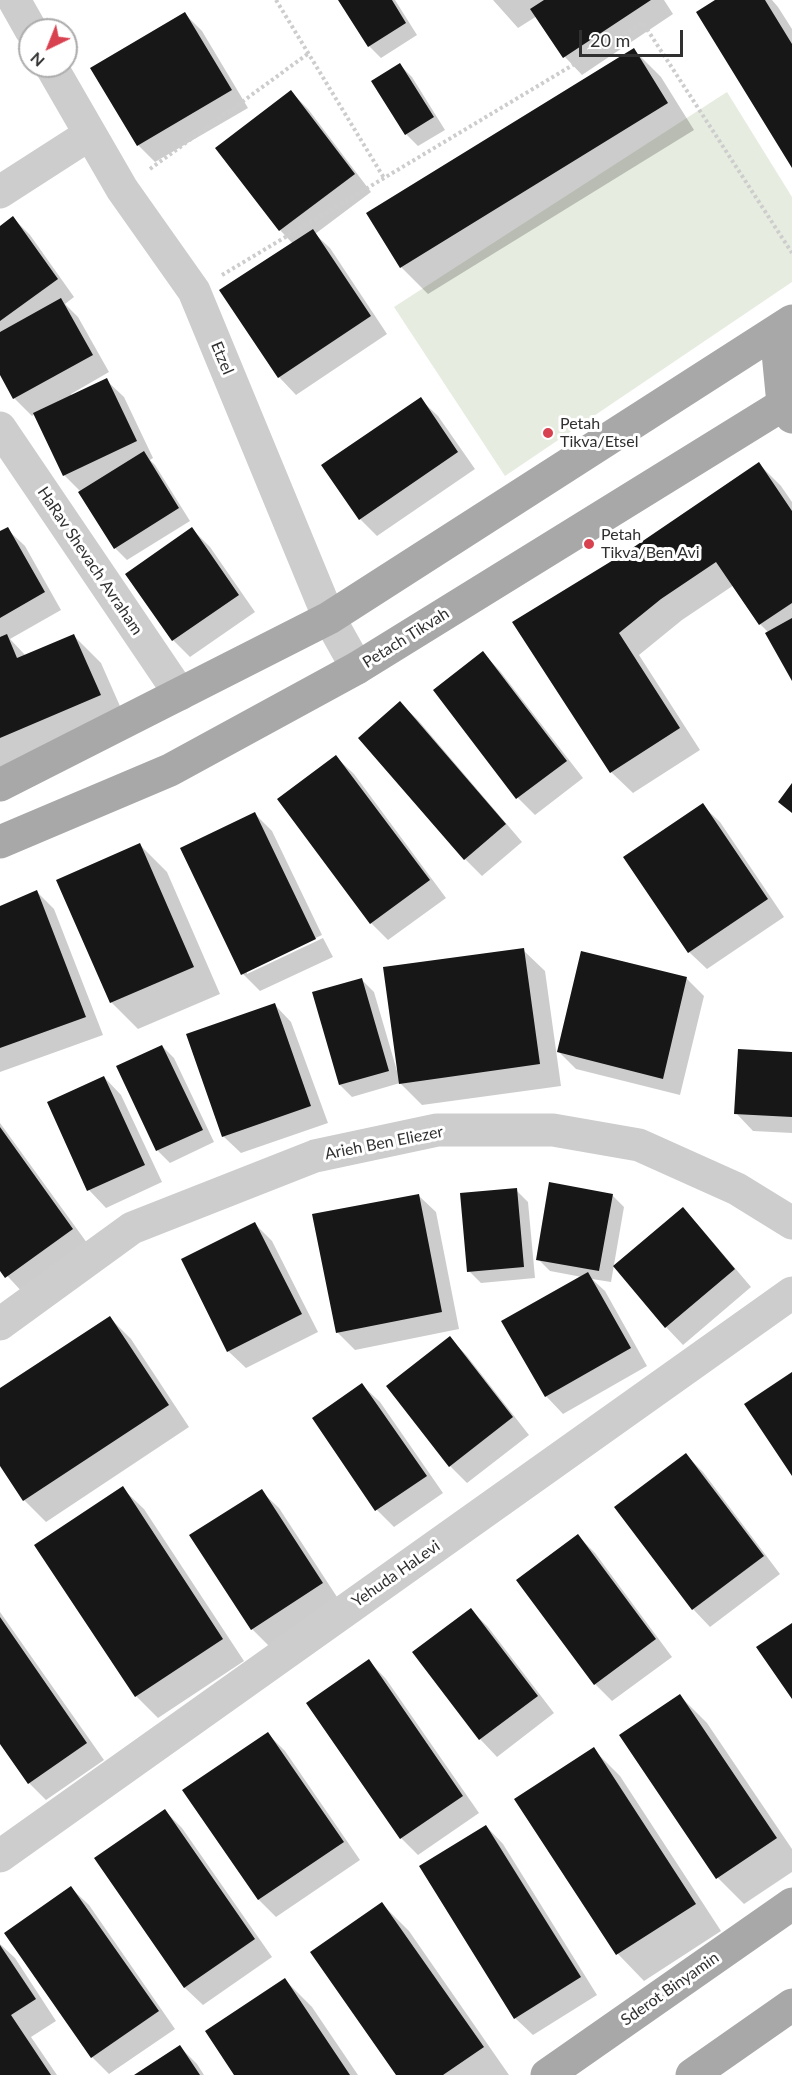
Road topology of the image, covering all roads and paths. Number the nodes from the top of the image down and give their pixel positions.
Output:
1 (14, 0) edge
2 (276, 0) edge
3 (24, 18) edge
4 (309, 53) junction
5 (58, 78) edge
6 (90, 134) junction
7 (384, 178) junction
8 (122, 189) junction
9 (0, 192) edge
10 (792, 253) edge
11 (194, 291) junction
12 (787, 332) edge
13 (789, 407) edge
14 (0, 428) edge
15 (330, 618) junction
16 (357, 668) junction
17 (180, 694) junction
18 (0, 785) edge
19 (0, 842) edge
20 (792, 1222) edge
21 (792, 1293) edge
22 (0, 1324) edge
23 (0, 1856) edge
24 (792, 1904) edge
25 (792, 2005) edge
26 (547, 2075) edge
27 (692, 2075) edge

1 - 3 street
2 - 4 path
4 - 7 path
4 - 8 path
5 - 6 street, Etzel
6 - 8 street, Etzel
6 - 9 street
7 - 10 path
7 - 11 path
8 - 11 street, Etzel
11 - 15 street, Etzel
12 - 13 main road
12 - 15 main road
13 - 16 main road, Petach Tikvah
14 - 17 street, HaRav Shevach Avraham
15 - 16 street, Etzel
15 - 17 main road
16 - 19 main road, Petach Tikvah
17 - 18 main road
20 - 22 street, Arieh Ben Eliezer
21 - 23 street, Yehuda HaLevi
24 - 26 main road, Sderot Binyamin
25 - 27 main road

